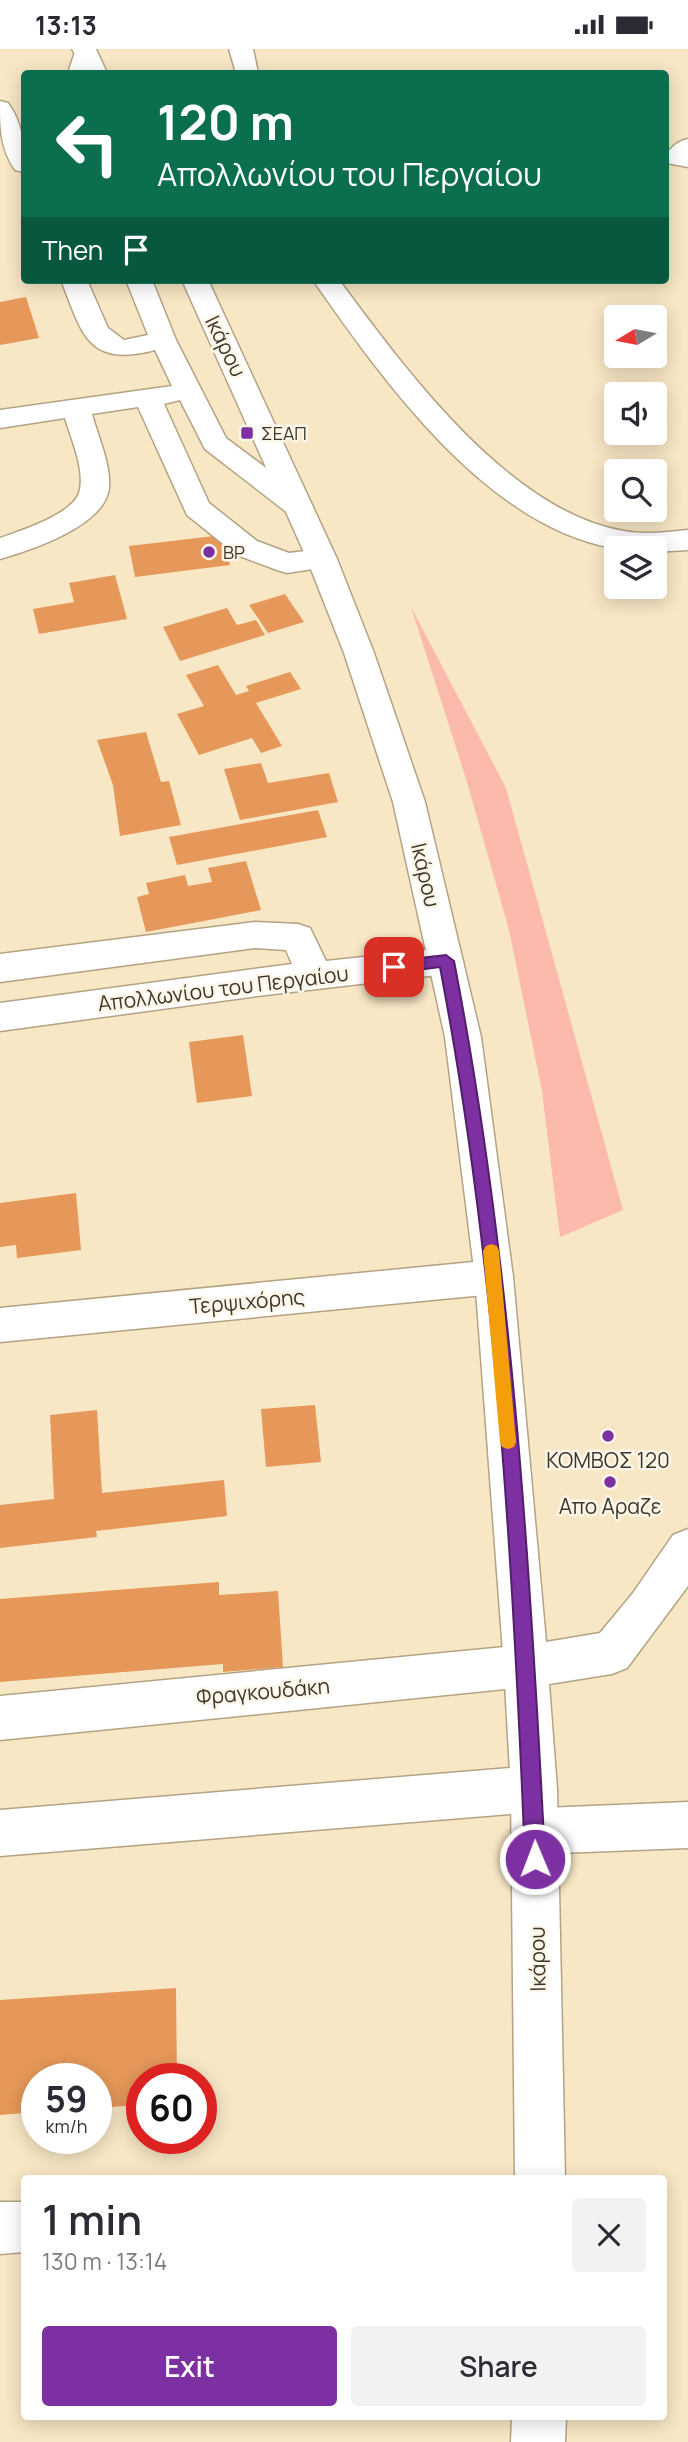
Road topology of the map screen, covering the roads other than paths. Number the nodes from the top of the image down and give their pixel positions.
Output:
1 (242, 49) edge
2 (246, 70) edge
3 (0, 109) edge
4 (21, 158) edge
5 (76, 284) edge
6 (141, 284) edge
7 (197, 284) edge
8 (329, 284) edge
9 (163, 340) junction
10 (188, 391) junction
11 (148, 398) junction
12 (76, 408) junction
13 (0, 419) edge
14 (299, 507) junction
15 (688, 540) edge
16 (0, 549) edge
17 (322, 559) junction
18 (446, 961) junction
19 (0, 968) edge
20 (315, 977) junction
21 (0, 1017) edge
22 (495, 1277) junction
23 (0, 1325) edge
24 (688, 1549) edge
25 (526, 1666) junction
26 (0, 1718) edge
27 (534, 1810) junction
28 (688, 1825) edge
29 (0, 1832) edge
30 (540, 2175) edge
31 (21, 2227) edge
32 (0, 2228) edge
33 (539, 2420) edge
34 (538, 2442) edge

1 - 2 main road
3 - 4 main road
5 - 9 main road
6 - 9 main road
7 - 14 main road, Ικάρου
8 - 15 main road
9 - 10 main road
10 - 11 main road
10 - 14 main road
11 - 12 main road
11 - 17 main road
12 - 13 main road
12 - 16 main road
14 - 17 main road, Ικάρου
17 - 18 main road, Ικάρου
18 - 20 main road, Απολλωνίου του Περγαίου
18 - 22 main road, Ικάρου
19 - 20 main road
20 - 21 main road, Απολλωνίου του Περγαίου
22 - 23 main road, Τερψιχόρης
22 - 25 main road, Ικάρου
24 - 25 main road, Φραγκουδάκη
25 - 26 main road, Φραγκουδάκη
25 - 27 main road, Ικάρου
27 - 28 main road
27 - 29 main road
27 - 30 main road, Ικάρου
31 - 32 main road
33 - 34 main road

